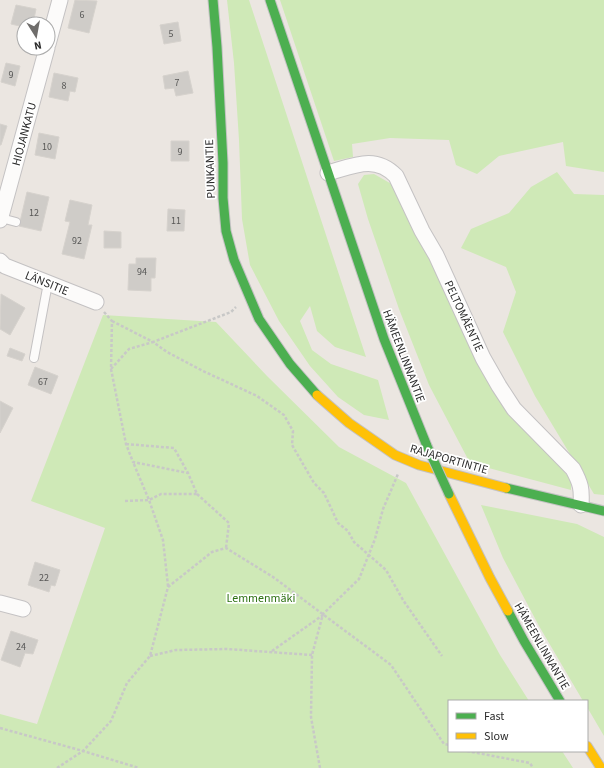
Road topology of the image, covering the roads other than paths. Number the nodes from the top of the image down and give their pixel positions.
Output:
1 (60, 0) edge
2 (213, 0) edge
3 (270, 0) edge
4 (56, 16) edge
5 (44, 56) edge
6 (328, 173) junction
7 (6, 179) edge
8 (0, 219) edge
9 (16, 222) dead end
10 (0, 261) edge
11 (48, 283) junction
12 (96, 302) road end
13 (266, 330) joint
14 (34, 358) dead end
15 (581, 506) junction
16 (604, 511) edge
17 (0, 603) edge
18 (23, 609) dead end
19 (559, 700) edge
20 (588, 748) edge
21 (601, 768) edge

1 - 4 street
2 - 13 main road, PUNKANTIE
3 - 6 main road, HÄMEENLINNANTIE
5 - 7 street, HIOJANKATU
6 - 15 street, PELTOMÄENTIE
6 - 19 main road, HÄMEENLINNANTIE, bridge
7 - 8 street, HIOJANKATU
8 - 9 lane
10 - 11 street, LÄNSITIE
11 - 12 street, LÄNSITIE
11 - 14 lane
13 - 15 main road, RAJAPORTINTIE
15 - 16 main road, RAJAPORTINTIE
17 - 18 street
20 - 21 main road

